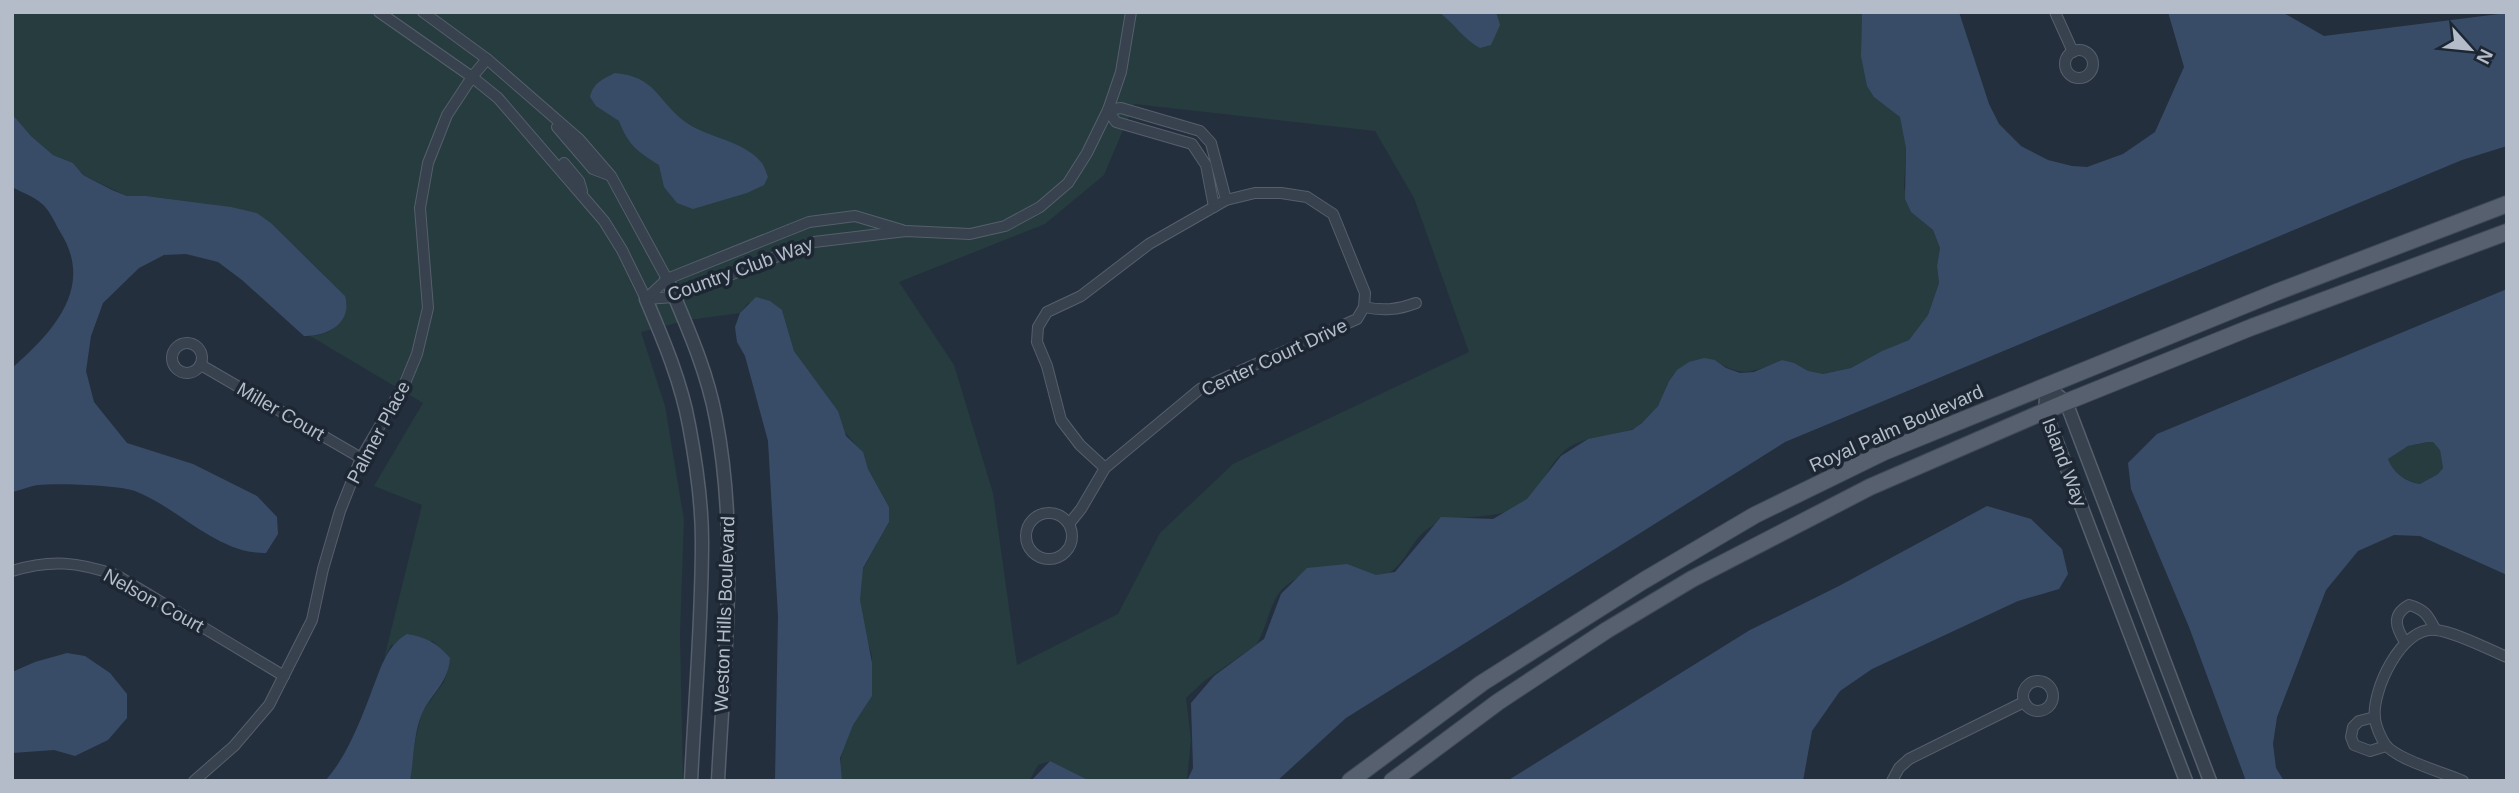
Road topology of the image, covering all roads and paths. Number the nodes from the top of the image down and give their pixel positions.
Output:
1 (379, 12) edge
2 (423, 12) edge
3 (1131, 12) edge
4 (2055, 12) edge
5 (2073, 52) dead end
6 (488, 59) junction
7 (472, 77) junction
8 (1108, 110) junction
9 (1212, 145) junction
10 (1199, 153) junction
11 (1226, 200) junction
12 (2507, 204) edge
13 (1214, 207) junction
14 (906, 231) junction
15 (2507, 232) edge
16 (667, 279) junction
17 (674, 297) junction
18 (646, 299) junction
19 (1416, 303) dead end
20 (1364, 307) junction
21 (201, 365) dead end
22 (2047, 387) junction
23 (2066, 402) junction
24 (2045, 411) junction
25 (361, 458) junction
26 (1105, 468) junction
27 (1069, 524) junction
28 (12, 571) edge
29 (2435, 629) junction
30 (2405, 642) junction
31 (2507, 657) edge
32 (284, 676) junction
33 (2024, 702) dead end
34 (2375, 718) junction
35 (2386, 746) junction
36 (194, 781) edge
37 (691, 781) edge
38 (718, 781) edge
39 (1350, 781) edge
40 (1392, 781) edge
41 (1892, 781) edge
42 (2186, 781) edge
43 (2210, 781) edge
44 (2463, 781) edge

1 - 7 street, Weston Hills Boulevard
2 - 6 street, Weston Hills Boulevard
3 - 8 street, Country Club Way
4 - 5 street
6 - 7 street, Palmer Place
6 - 16 street, Weston Hills Boulevard
7 - 18 street, Weston Hills Boulevard
7 - 25 street, Palmer Place
8 - 9 street
8 - 10 street
8 - 14 street, Country Club Way
9 - 10 street
9 - 11 street
10 - 13 street
11 - 13 street, Center Court Drive
11 - 20 street, Center Court Drive
12 - 22 main road, Royal Palm Boulevard
13 - 26 street, Center Court Drive
14 - 16 street, Country Club Way
14 - 17 street, Country Club Way
15 - 23 main road
16 - 17 street, Weston Hills Boulevard
16 - 18 street, Country Club Way
17 - 18 street, Country Club Way
17 - 38 street, Weston Hills Boulevard
18 - 37 street, Weston Hills Boulevard
19 - 20 street
20 - 26 street, Center Court Drive
21 - 25 street, Miller Court
22 - 23 street, Island Way
22 - 24 street, Island Way
22 - 39 main road, Royal Palm Boulevard
23 - 24 main road
23 - 43 street, Island Way
24 - 40 main road
24 - 42 street, Island Way
25 - 32 street, Palmer Place
26 - 27 street, Center Court Drive
27 - 27 street, Center Court Drive
28 - 32 street, Nelson Court
29 - 30 street
29 - 30 street
29 - 31 street
30 - 34 street
32 - 36 street, Palmer Place
33 - 41 street
34 - 35 street
34 - 35 street
35 - 44 street

